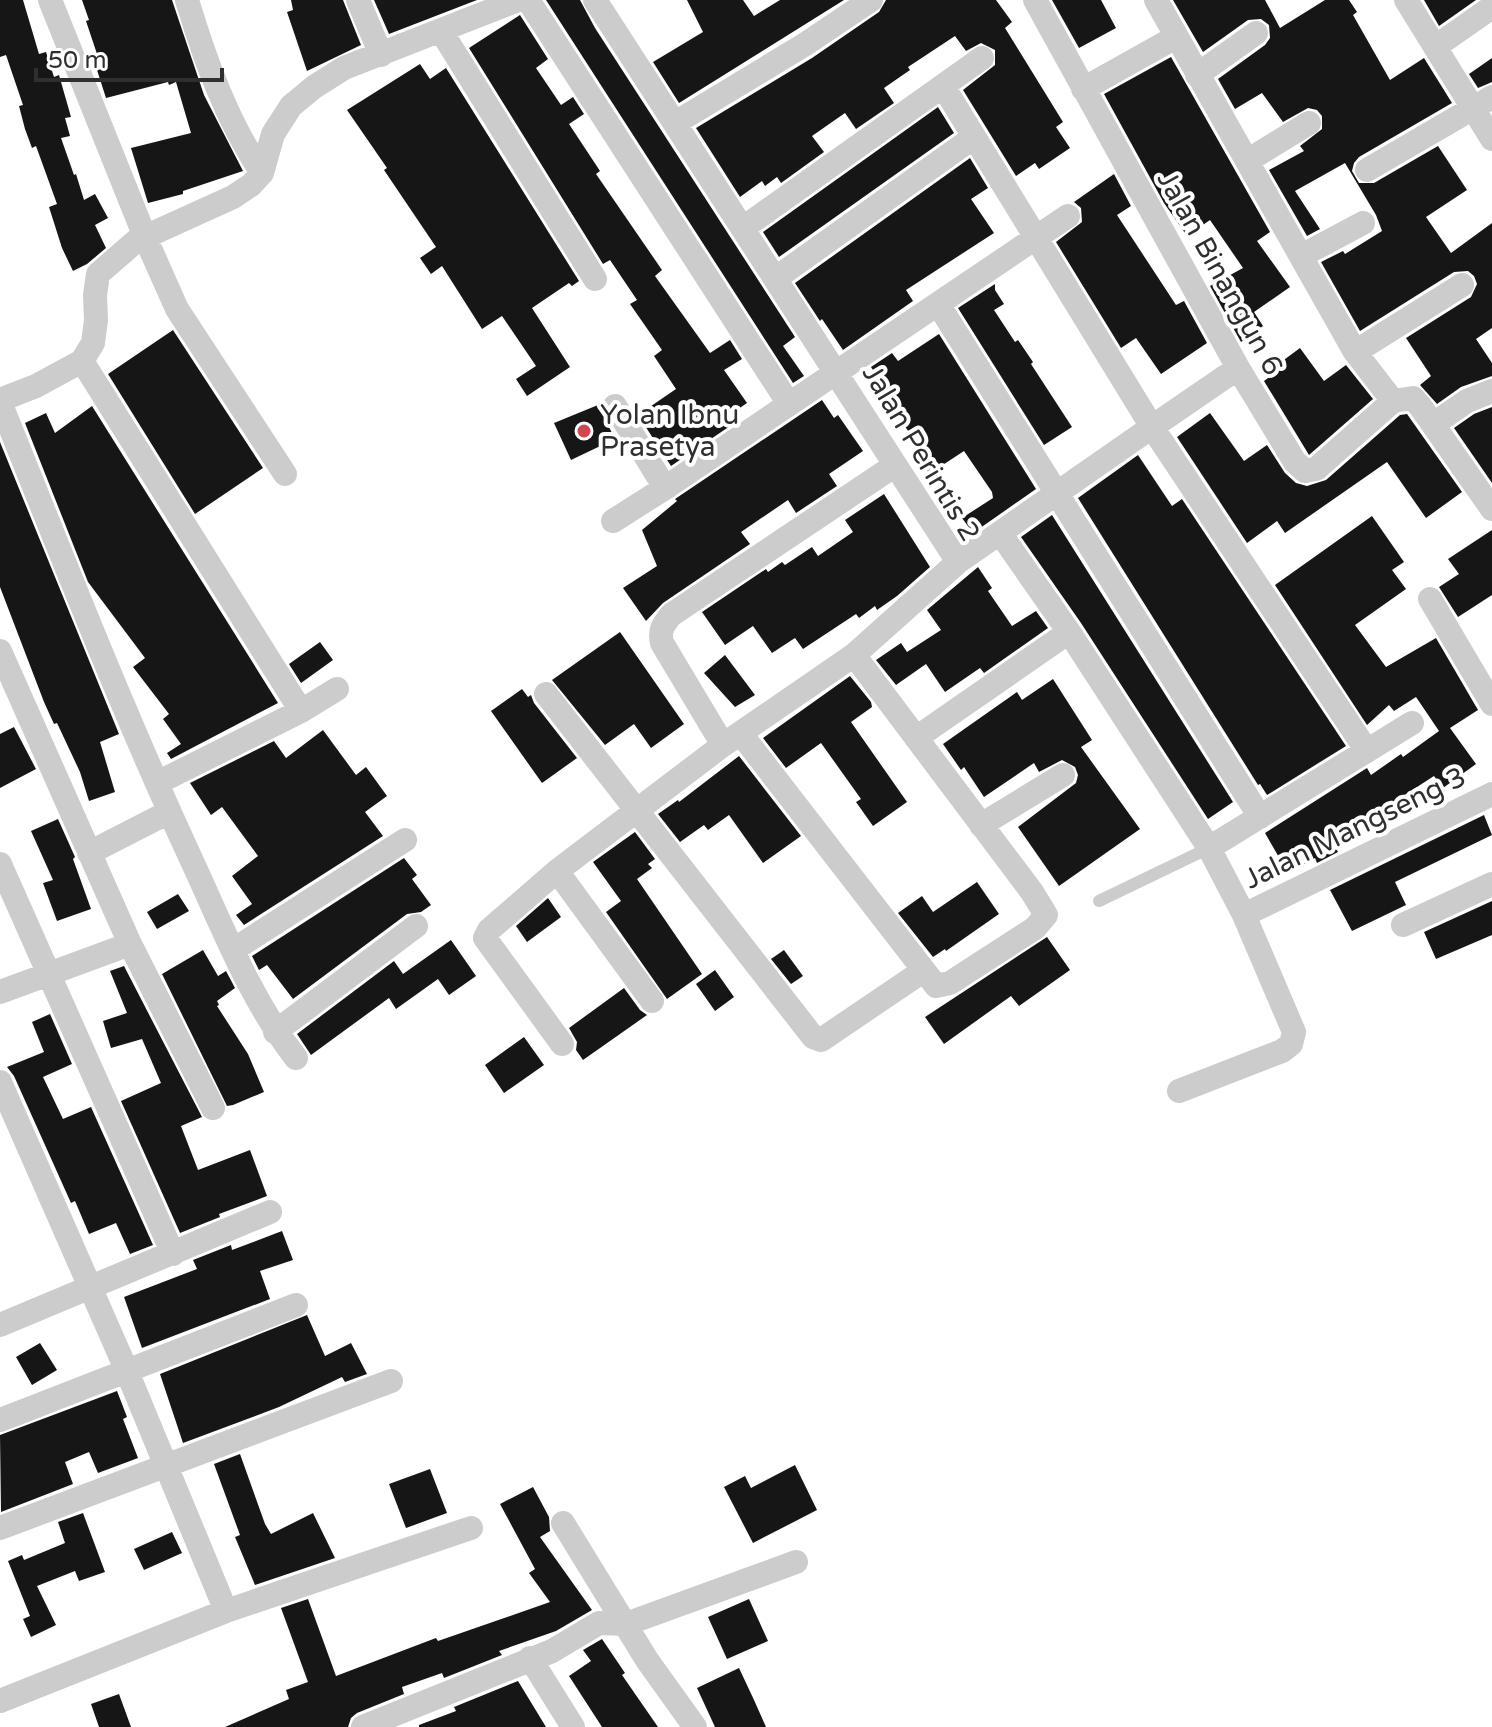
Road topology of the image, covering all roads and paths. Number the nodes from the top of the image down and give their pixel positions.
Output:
1 (50, 0) edge
2 (187, 0) edge
3 (358, 0) edge
4 (518, 0) edge
5 (528, 0) edge
6 (595, 0) edge
7 (871, 0) edge
8 (1035, 0) edge
9 (1156, 0) edge
10 (1406, 0) edge
11 (1492, 7) edge
12 (453, 18) edge
13 (1256, 33) dead end
14 (1176, 37) junction
15 (1435, 47) junction
16 (381, 55) junction
17 (982, 58) dead end
18 (1197, 75) junction
19 (943, 86) junction
20 (1083, 89) junction
21 (1483, 103) edge
22 (675, 123) junction
23 (1309, 123) dead end
24 (974, 137) junction
25 (1492, 139) edge
26 (1247, 161) junction
27 (1367, 170) dead end
28 (262, 173) junction
29 (1068, 216) dead end
30 (1363, 223) dead end
31 (743, 228) junction
32 (145, 237) junction
33 (1035, 238) junction
34 (1301, 256) junction
35 (776, 278) junction
36 (595, 279) dead end
37 (1462, 285) dead end
38 (938, 304) junction
39 (1355, 352) junction
40 (82, 361) junction
41 (1238, 368) junction
42 (836, 372) junction
43 (1492, 391) edge
44 (0, 401) edge
45 (1393, 401) junction
46 (789, 404) junction
47 (615, 406) dead end
48 (1435, 423) junction
49 (1152, 427) junction
50 (894, 466) junction
51 (285, 474) dead end
52 (665, 488) junction
53 (1056, 494) junction
54 (1492, 509) edge
55 (613, 521) dead end
56 (1000, 533) junction
57 (958, 562) junction
58 (1430, 599) dead end
59 (1069, 632) junction
60 (0, 651) edge
61 (854, 655) junction
62 (337, 689) dead end
63 (546, 694) dead end
64 (1492, 704) edge
65 (301, 711) junction
66 (1412, 723) dead end
67 (916, 738) junction
68 (732, 740) junction
69 (1367, 751) junction
70 (1063, 775) dead end
71 (157, 783) junction
72 (1492, 794) edge
73 (169, 812) junction
74 (637, 813) junction
75 (1260, 817) junction
76 (981, 825) junction
77 (405, 840) dead end
78 (1209, 848) junction
79 (89, 853) junction
80 (0, 864) edge
81 (557, 871) junction
82 (1492, 884) edge
83 (1099, 901) dead end
84 (1244, 915) junction
85 (1403, 925) dead end
86 (416, 926) dead end
87 (130, 944) junction
88 (233, 950) junction
89 (923, 971) junction
90 (49, 976) junction
91 (0, 992) edge
92 (652, 1001) dead end
93 (275, 1032) junction
94 (562, 1044) dead end
95 (296, 1058) dead end
96 (0, 1082) edge
97 (1179, 1091) dead end
98 (213, 1108) dead end
99 (270, 1212) dead end
100 (173, 1254) junction
101 (91, 1289) junction
102 (296, 1305) dead end
103 (0, 1325) edge
104 (126, 1369) junction
105 (391, 1381) dead end
106 (0, 1420) edge
107 (165, 1464) junction
108 (563, 1523) dead end
109 (0, 1528) edge
110 (471, 1528) dead end
111 (796, 1562) dead end
112 (226, 1611) junction
113 (626, 1624) junction
114 (530, 1658) junction
115 (1, 1699) edge
116 (363, 1727) edge
117 (573, 1727) edge
118 (695, 1727) edge

1 - 32 street
2 - 28 street
3 - 16 street
4 - 12 street
5 - 46 street
6 - 22 street, Jalan Perintis 2
7 - 22 street
8 - 20 street, Jalan Binangun 6
9 - 14 street
10 - 15 street
11 - 15 street
12 - 16 street
12 - 36 street
13 - 18 street
14 - 18 street
14 - 20 street
15 - 21 street
16 - 28 street
17 - 19 street
18 - 26 street
19 - 24 street
19 - 31 street
20 - 41 street, Jalan Binangun 6
21 - 25 street
21 - 27 street
22 - 31 street, Jalan Perintis 2
23 - 26 street
24 - 33 street
24 - 35 street
26 - 34 street
28 - 32 street
29 - 33 street
30 - 34 street
31 - 35 street, Jalan Perintis 2
32 - 40 street
32 - 51 street
33 - 38 street
33 - 49 street
34 - 39 street
35 - 42 street, Jalan Perintis 2
37 - 39 street
38 - 42 street
38 - 53 street
39 - 45 street
40 - 44 street
40 - 65 street
41 - 45 street, Jalan Binangun 6
41 - 49 street
42 - 46 street
42 - 50 street, Jalan Perintis 2
43 - 48 street
44 - 71 street
45 - 48 street
46 - 52 street
47 - 52 street
48 - 54 street
49 - 53 street
49 - 69 street
50 - 57 street, Jalan Perintis 2
50 - 68 street
52 - 55 street
53 - 56 street
53 - 75 street
56 - 57 street
56 - 59 street
57 - 61 street, Jalan Perintis 2
58 - 64 street
59 - 67 street
59 - 78 street
60 - 79 street
61 - 67 street
61 - 68 street, Jalan Perintis 2
62 - 65 street
63 - 74 street
65 - 71 street
66 - 69 street
67 - 76 street
68 - 74 street, Jalan Perintis 2
68 - 89 street
69 - 75 street
70 - 76 street
71 - 73 street
72 - 84 street, Jalan Mangseng 3
73 - 79 street
73 - 88 street
74 - 81 street, Jalan Perintis 2
74 - 89 street
75 - 78 street
76 - 89 street
77 - 88 street
78 - 83 lane
78 - 84 street
79 - 87 street
80 - 90 street
81 - 92 street
81 - 94 street, Jalan Perintis 2
82 - 85 street
84 - 97 street
86 - 93 street
87 - 90 street
87 - 98 street
88 - 93 street
90 - 91 street
90 - 100 street
93 - 95 street
96 - 101 street
99 - 100 street
100 - 101 street
101 - 103 street
101 - 104 street
102 - 104 street
104 - 106 street
104 - 107 street
105 - 107 street
107 - 109 street
107 - 112 street
108 - 113 street
110 - 112 street
111 - 113 street
112 - 115 street
113 - 114 street
113 - 118 street
114 - 116 street
114 - 117 street

